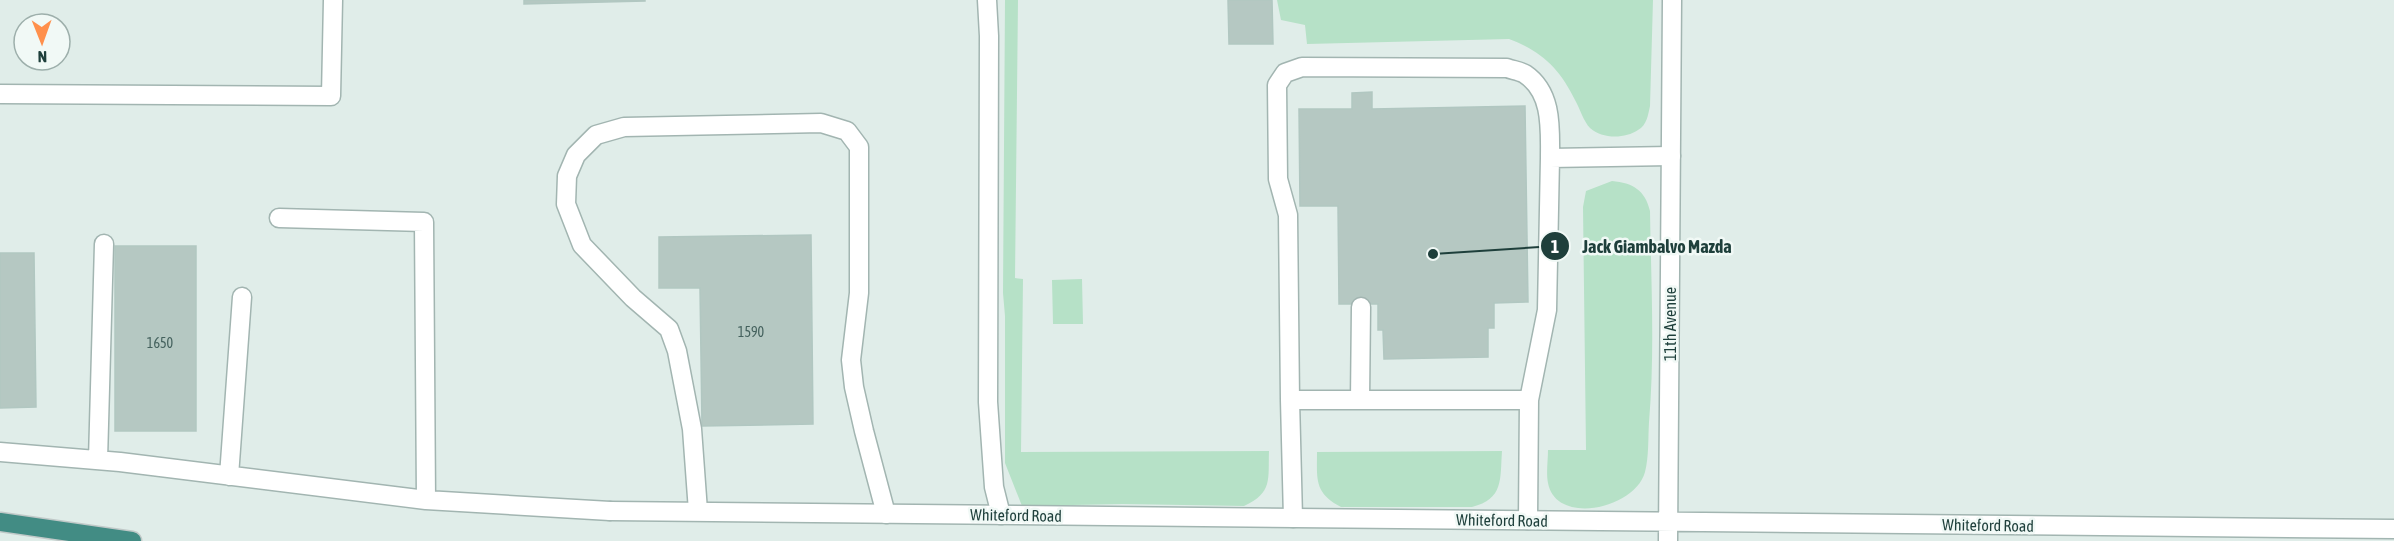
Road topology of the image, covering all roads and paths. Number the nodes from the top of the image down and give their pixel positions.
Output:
1 (333, 0) edge
2 (987, 0) edge
3 (1672, 0) edge
4 (0, 94) edge
5 (1671, 156) junction
6 (1550, 158) junction
7 (279, 218) dead end
8 (104, 244) dead end
9 (242, 297) dead end
10 (1361, 307) dead end
11 (1290, 400) junction
12 (1360, 400) junction
13 (1528, 400) junction
14 (0, 452) edge
15 (98, 460) junction
16 (230, 476) junction
17 (426, 500) junction
18 (698, 511) junction
19 (886, 514) junction
20 (1001, 515) junction
21 (1293, 518) junction
22 (1528, 520) junction
23 (0, 522) edge
24 (1668, 522) junction
25 (2394, 529) edge
26 (132, 541) edge
27 (1668, 541) edge

1 - 4 street
2 - 20 street
3 - 5 street, 11th Avenue
5 - 6 street
5 - 24 street, 11th Avenue
6 - 11 street
6 - 13 street
7 - 17 street
8 - 15 street
9 - 16 street
10 - 12 street
11 - 12 street
11 - 21 street
12 - 13 street
13 - 22 street
14 - 15 street, Whiteford Road
15 - 16 street, Whiteford Road
16 - 17 street, Whiteford Road
17 - 18 street, Whiteford Road
18 - 19 street, Whiteford Road
18 - 19 street
19 - 20 street, Whiteford Road
20 - 21 street, Whiteford Road
21 - 22 street, Whiteford Road
22 - 24 street, Whiteford Road
23 - 26 highway
24 - 25 street, Whiteford Road
24 - 27 street, 11th Avenue

